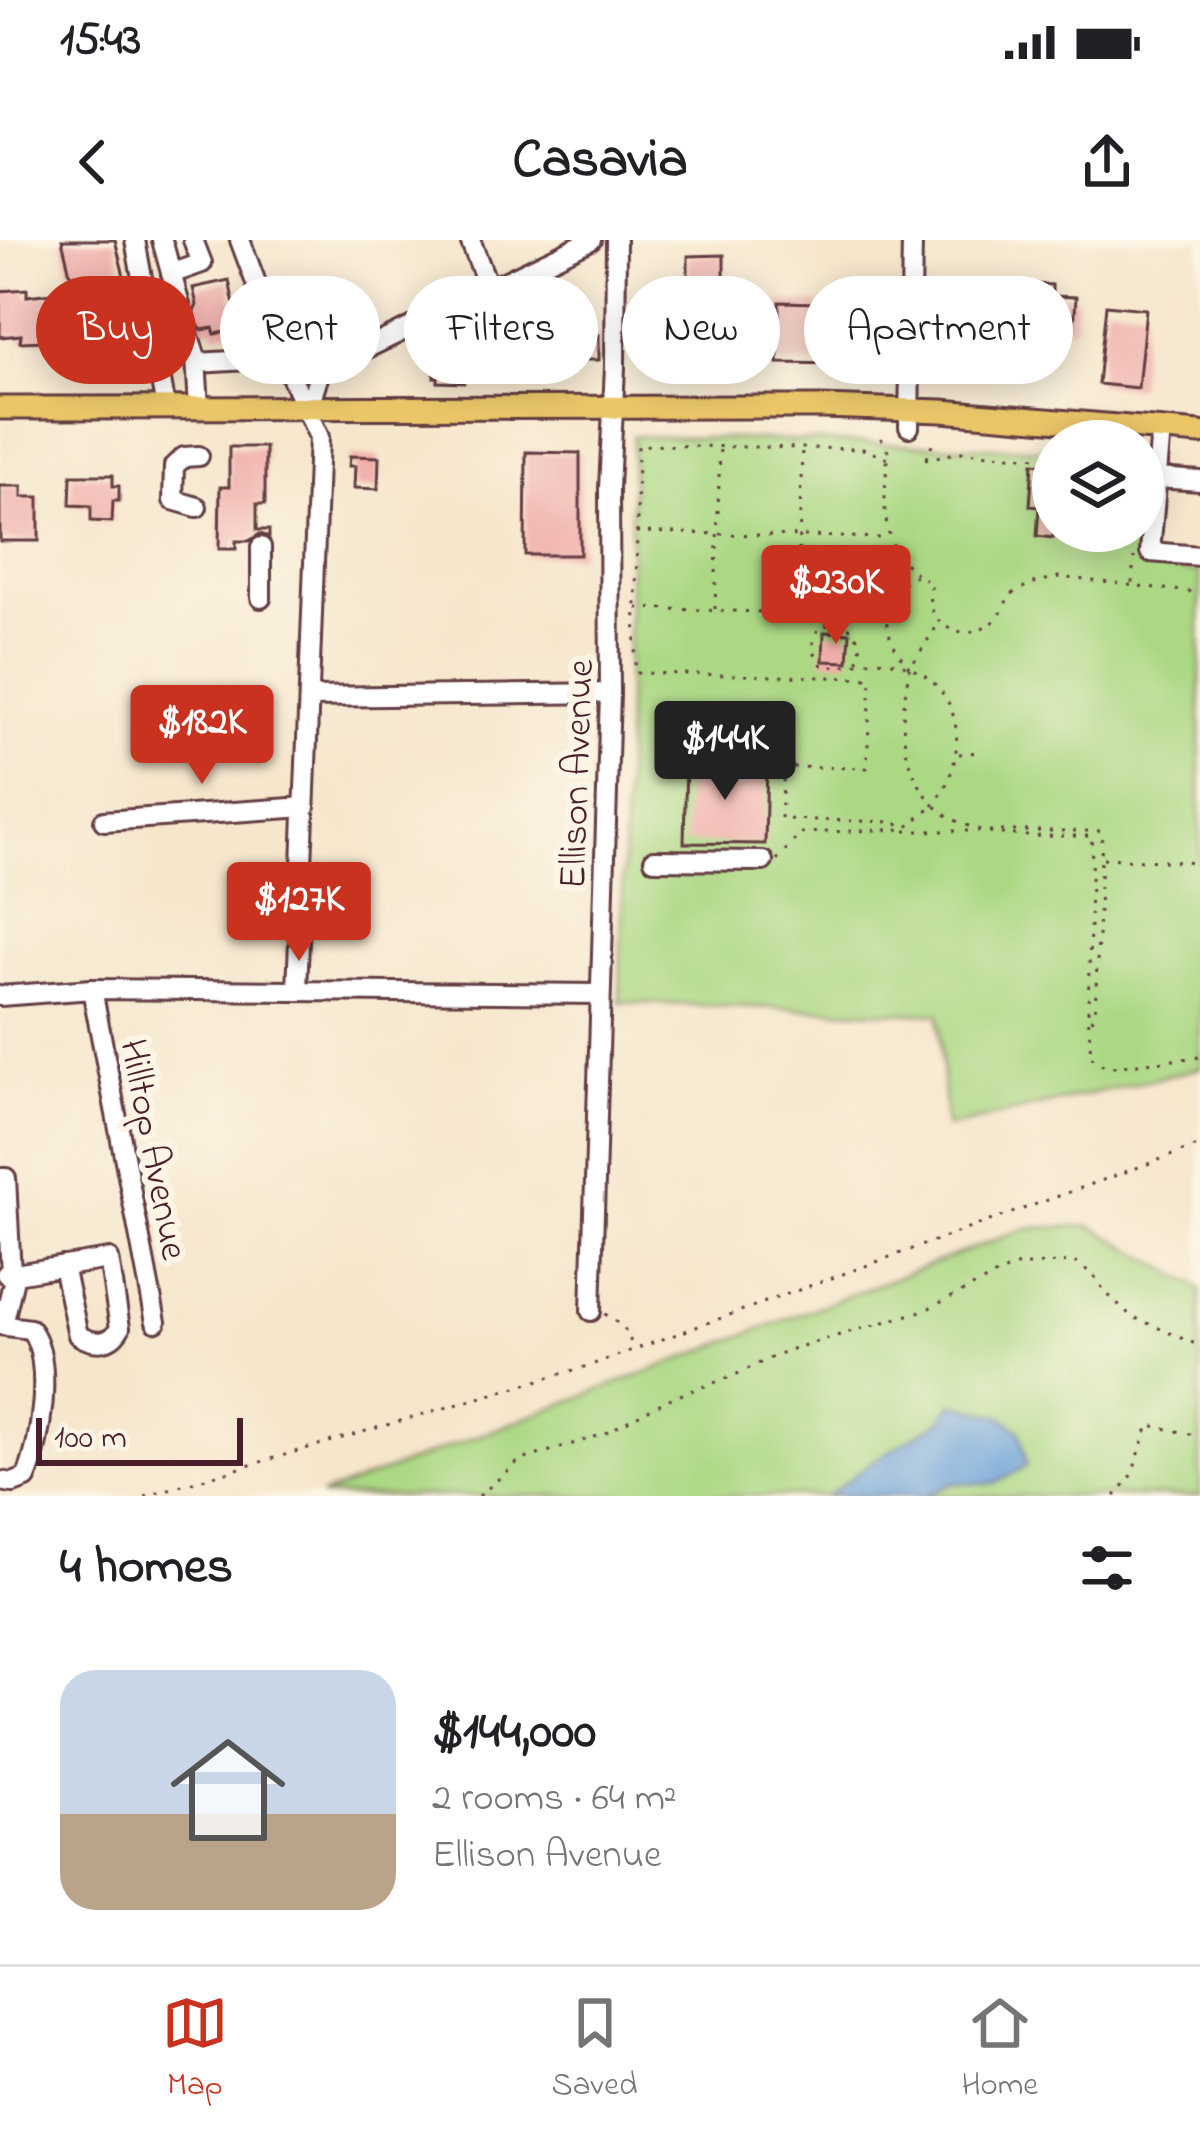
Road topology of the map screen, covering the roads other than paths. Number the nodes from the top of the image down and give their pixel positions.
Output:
1 (135, 240) edge
2 (162, 240) edge
3 (194, 240) edge
4 (240, 240) edge
5 (470, 240) edge
6 (591, 240) edge
7 (616, 240) edge
8 (912, 240) edge
9 (171, 274) joint
10 (254, 276) edge
11 (484, 276) edge
12 (514, 276) edge
13 (404, 330) edge
14 (220, 362) edge
15 (196, 363) joint
16 (298, 384) edge
17 (613, 406) junction
18 (309, 407) junction
19 (0, 408) edge
20 (166, 408) junction
21 (200, 408) junction
22 (909, 418) junction
23 (1032, 424) edge
24 (1164, 430) edge
25 (1200, 433) edge
26 (199, 456) dead end
27 (1164, 478) edge
28 (1200, 481) edge
29 (197, 507) dead end
30 (261, 547) dead end
31 (1150, 552) edge
32 (1200, 556) edge
33 (261, 598) dead end
34 (610, 693) junction
35 (310, 697) junction
36 (305, 807) junction
37 (104, 821) dead end
38 (654, 860) dead end
39 (764, 861) road end
40 (92, 988) junction
41 (297, 992) junction
42 (601, 994) junction
43 (0, 996) edge
44 (0, 1178) edge
45 (4, 1228) edge
46 (63, 1266) junction
47 (9, 1274) edge
48 (591, 1311) road end
49 (156, 1322) dead end
50 (1, 1325) edge
51 (0, 1480) edge

1 - 20 street
2 - 9 street
3 - 9 street
4 - 10 street
5 - 11 street
6 - 12 street
7 - 17 street, Ellison Avenue
8 - 22 street
13 - 18 street
14 - 15 street
15 - 21 street
16 - 18 street
17 - 18 main road
17 - 22 main road
17 - 34 street, Ellison Avenue
18 - 21 main road
18 - 35 street
19 - 20 main road
20 - 21 main road
22 - 23 main road
24 - 25 main road
26 - 29 street
27 - 28 street
30 - 33 street
31 - 32 street
34 - 35 street
34 - 42 street, Ellison Avenue
35 - 36 street
36 - 37 street
36 - 41 street
38 - 39 street
40 - 41 street
40 - 43 street
40 - 49 street, Hilltop Avenue
41 - 42 street
42 - 48 street, Ellison Avenue
44 - 45 street
45 - 47 street
46 - 46 street
46 - 47 street
47 - 50 street
50 - 51 street

